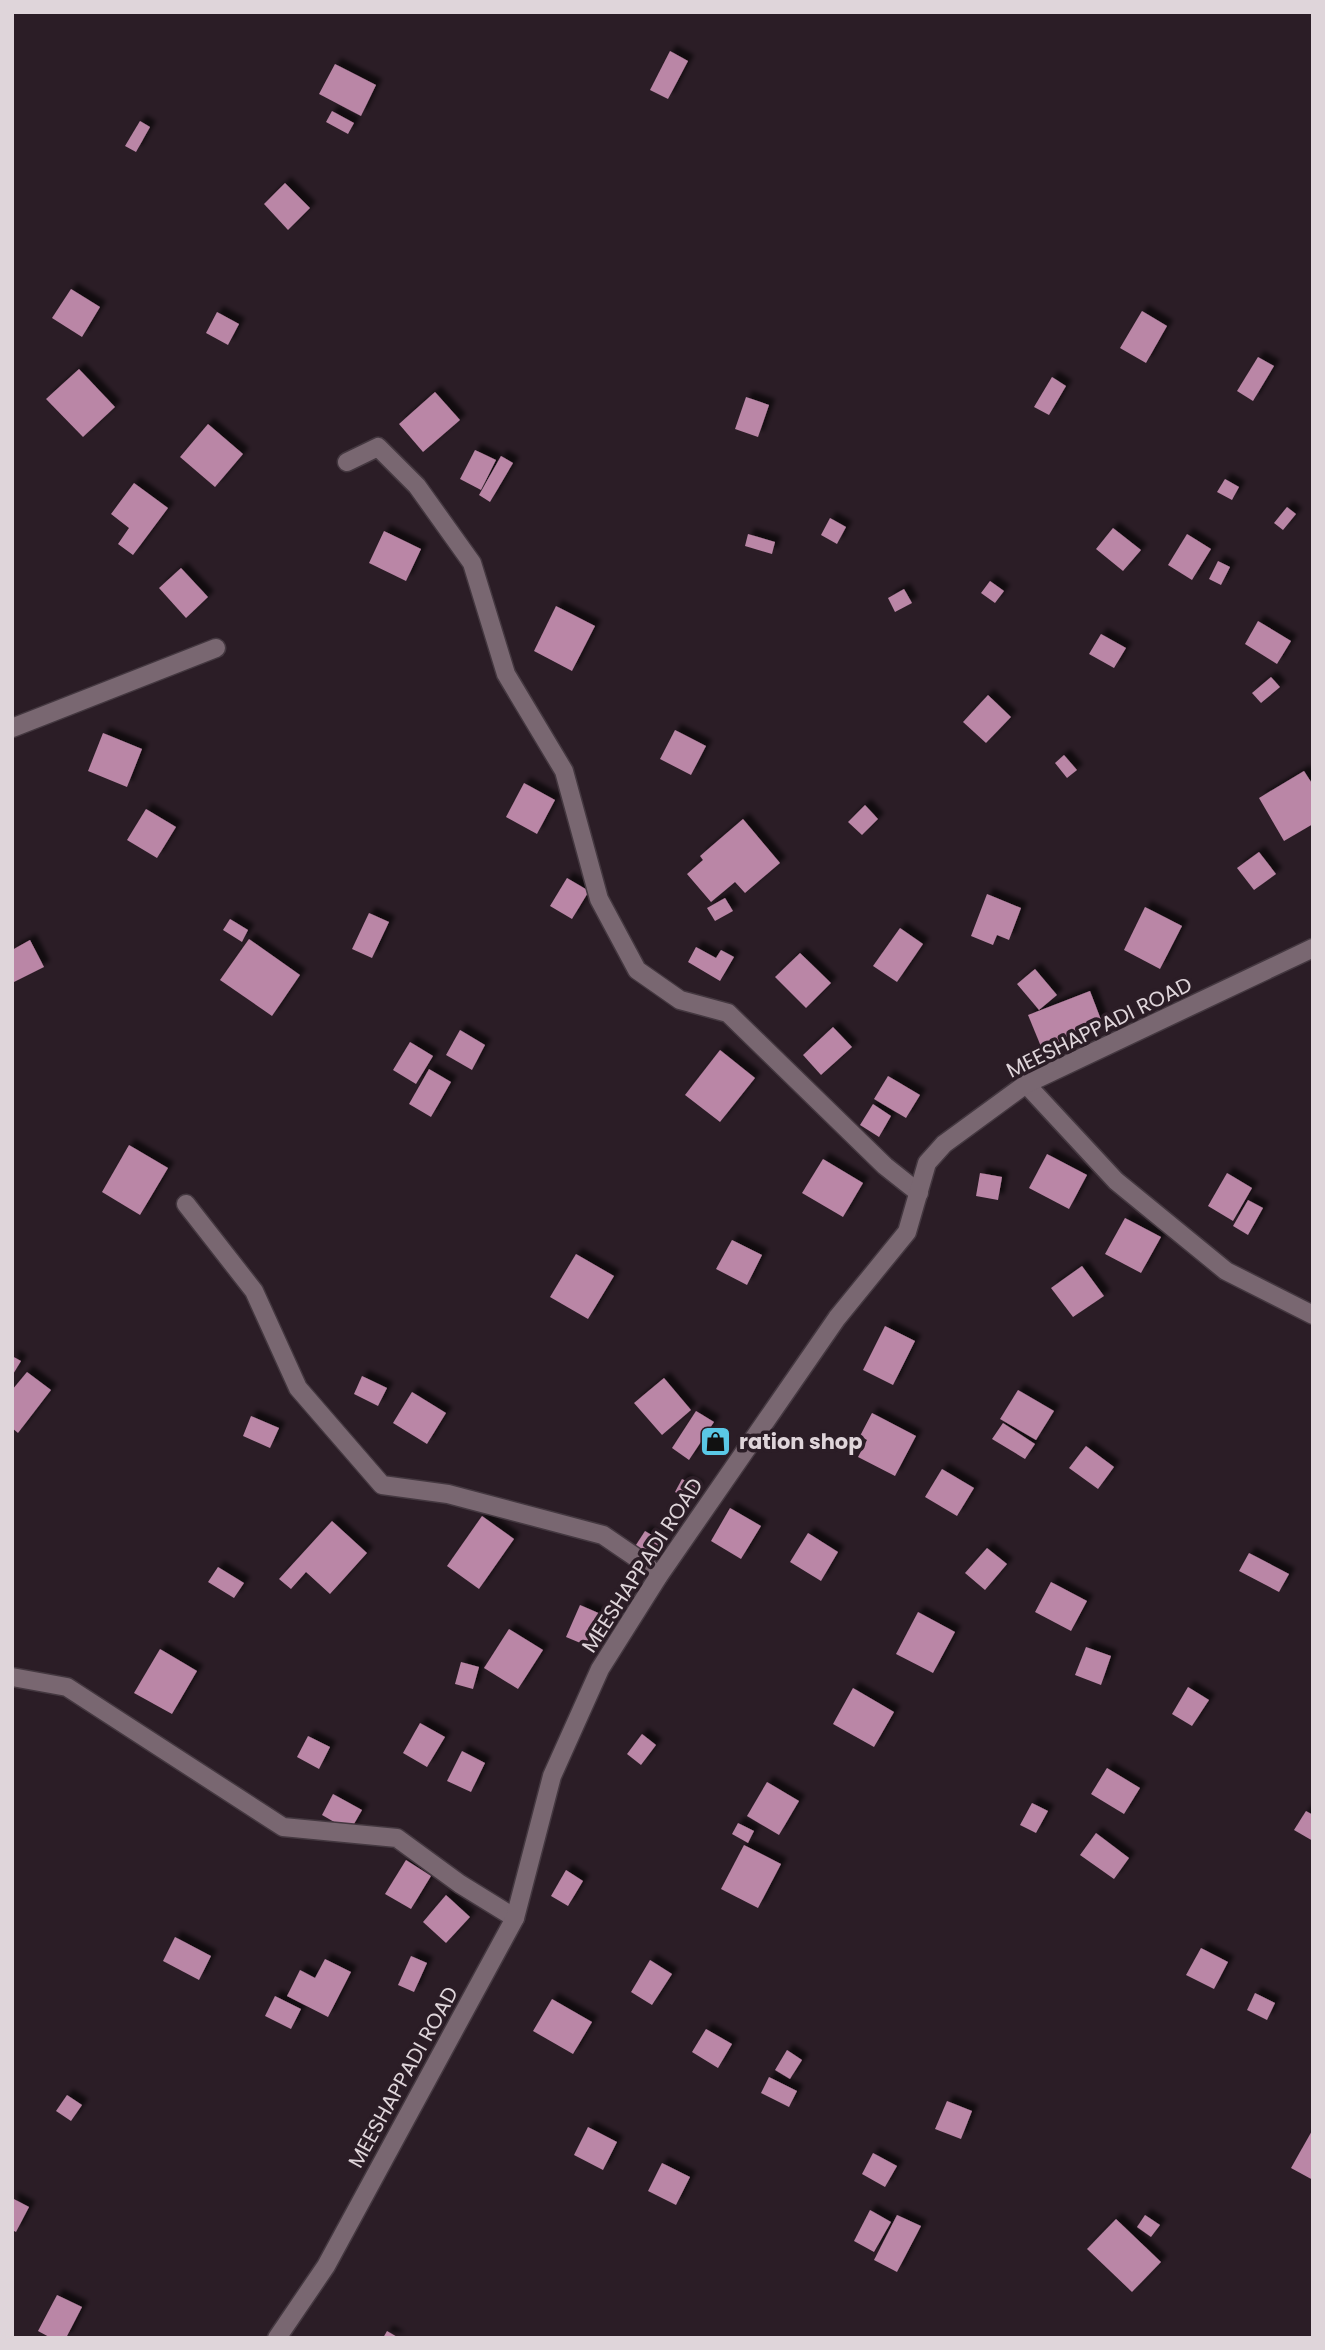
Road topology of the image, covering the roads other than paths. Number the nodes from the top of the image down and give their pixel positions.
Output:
1 (347, 462) dead end
2 (216, 648) dead end
3 (12, 728) edge
4 (1313, 948) edge
5 (1026, 1084) junction
6 (919, 1193) junction
7 (186, 1204) dead end
8 (1313, 1315) edge
9 (658, 1577) junction
10 (12, 1677) edge
11 (516, 1918) junction
12 (277, 2338) edge

1 - 6 street
2 - 3 street
4 - 5 street, MEESHAPPADI ROAD
5 - 6 street, MEESHAPPADI ROAD
5 - 8 street
6 - 9 street, MEESHAPPADI ROAD
7 - 9 street
9 - 11 street, MEESHAPPADI ROAD
10 - 11 street
11 - 12 street, MEESHAPPADI ROAD

